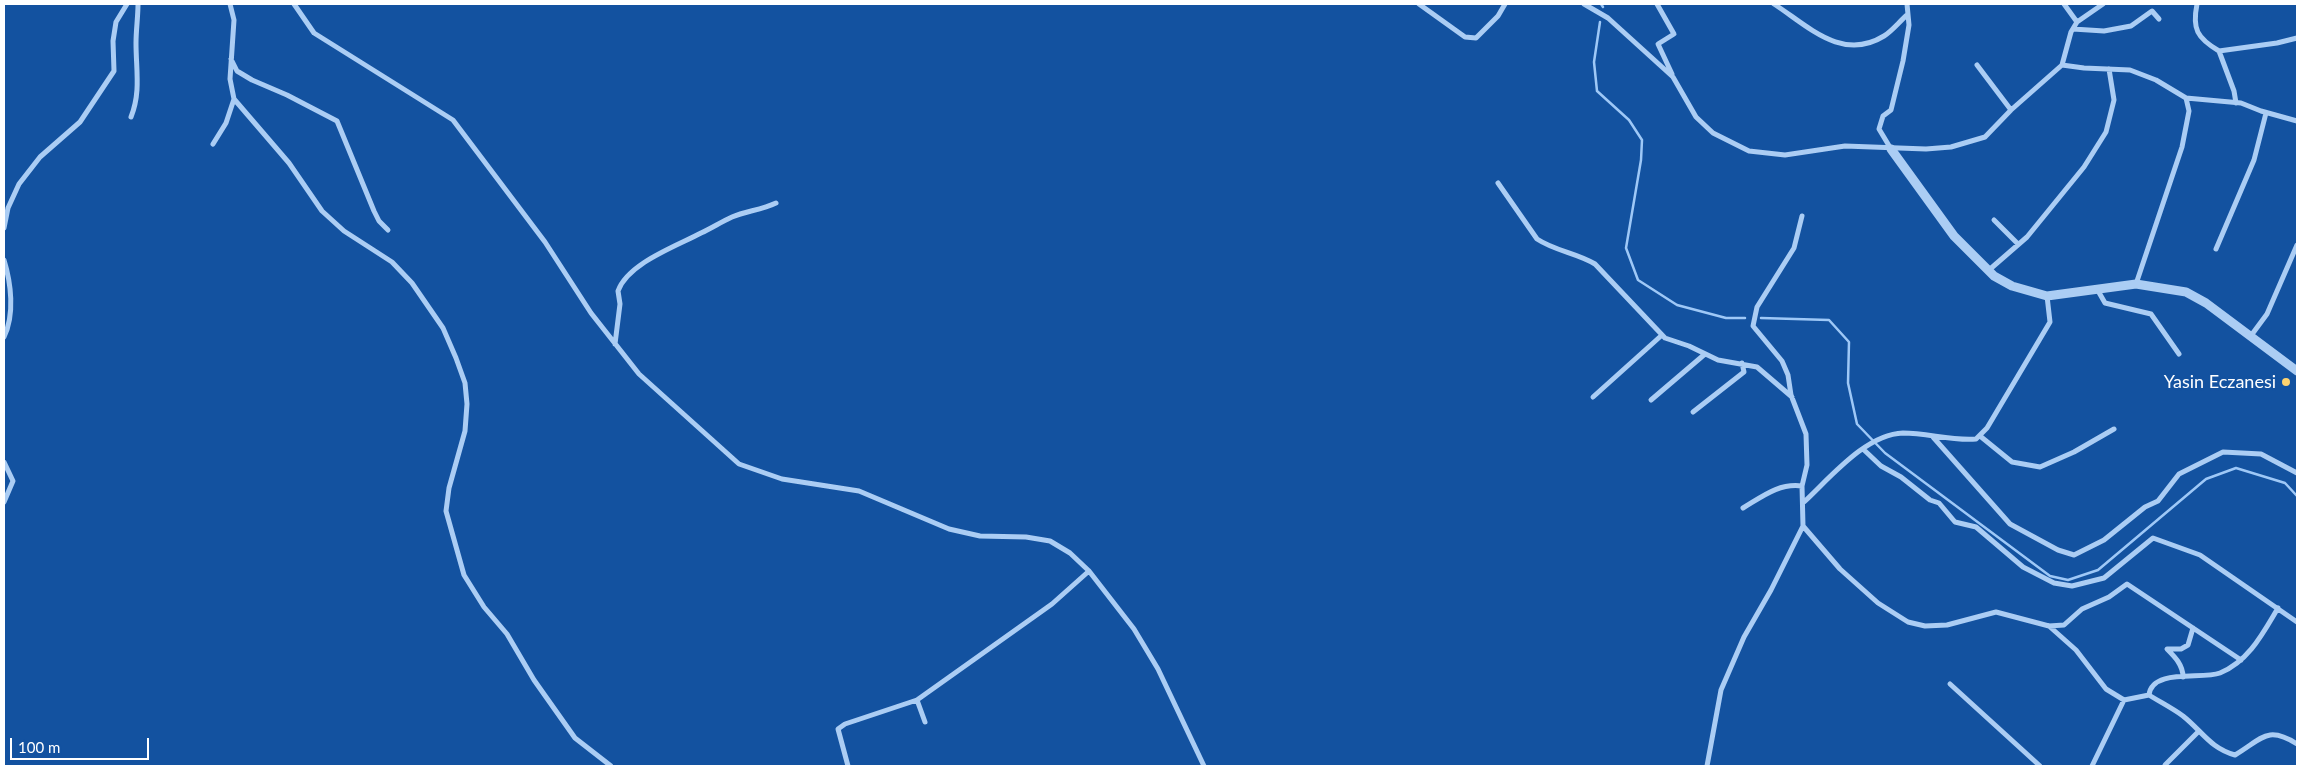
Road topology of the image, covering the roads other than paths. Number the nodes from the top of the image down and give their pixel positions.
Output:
1 (127, 4) edge
2 (138, 4) edge
3 (230, 4) edge
4 (294, 4) edge
5 (1420, 4) edge
6 (1505, 4) edge
7 (1584, 4) edge
8 (1657, 4) edge
9 (1774, 4) edge
10 (1908, 4) edge
11 (2064, 4) edge
12 (2103, 4) edge
13 (2197, 4) edge
14 (1907, 15) junction
15 (2159, 19) dead end
16 (2077, 22) junction
17 (2073, 29) junction
18 (2297, 38) edge
19 (2219, 51) junction
20 (230, 56) junction
21 (1977, 64) dead end
22 (2062, 65) junction
23 (2109, 69) junction
24 (1673, 77) junction
25 (234, 98) junction
26 (2186, 98) junction
27 (2236, 102) junction
28 (2011, 110) junction
29 (2266, 113) junction
30 (130, 117) dead end
31 (2297, 121) edge
32 (213, 144) dead end
33 (1891, 149) junction
34 (1498, 183) dead end
35 (776, 203) dead end
36 (1802, 216) dead end
37 (1994, 220) dead end
38 (4, 228) edge
39 (388, 230) dead end
40 (2018, 244) junction
41 (2297, 245) edge
42 (2216, 249) dead end
43 (4, 260) edge
44 (1989, 270) junction
45 (2136, 284) junction
46 (2097, 289) junction
47 (2047, 296) junction
48 (1662, 335) junction
49 (4, 337) edge
50 (2250, 337) junction
51 (615, 344) junction
52 (1705, 354) junction
53 (2179, 354) dead end
54 (1742, 363) junction
55 (2297, 371) edge
56 (1792, 397) junction
57 (1593, 398) dead end
58 (1651, 400) dead end
59 (1693, 412) dead end
60 (2114, 429) dead end
61 (1980, 436) junction
62 (1932, 437) junction
63 (1863, 450) junction
64 (4, 462) edge
65 (2297, 473) edge
66 (1802, 486) junction
67 (4, 502) edge
68 (1804, 502) junction
69 (1743, 508) dead end
70 (1803, 526) junction
71 (1089, 571) junction
72 (2278, 608) junction
73 (2297, 622) edge
74 (2049, 626) junction
75 (2192, 628) junction
76 (2241, 660) junction
77 (2183, 677) junction
78 (1950, 684) dead end
79 (2149, 695) junction
80 (917, 700) junction
81 (2124, 700) junction
82 (925, 722) dead end
83 (2198, 732) junction
84 (2297, 744) edge
85 (2165, 765) dead end
86 (611, 766) edge
87 (848, 766) edge
88 (1204, 766) edge
89 (1707, 766) edge
90 (2040, 766) edge
91 (2092, 766) edge

1 - 38 street
2 - 30 street
3 - 20 street
4 - 51 street
5 - 6 street
7 - 24 street
8 - 24 street
9 - 14 street
10 - 14 street
11 - 16 street
12 - 16 street
13 - 19 street
14 - 33 street
15 - 17 street
16 - 17 street
17 - 22 street
18 - 19 street
19 - 27 street
20 - 25 street
20 - 39 street
21 - 28 street
22 - 23 street
22 - 28 street
23 - 26 street
23 - 40 street
24 - 33 street
25 - 32 street
25 - 86 street
26 - 27 street
26 - 45 street
27 - 29 street
28 - 33 street
29 - 31 street
29 - 42 street
33 - 44 street
34 - 48 street
35 - 51 street
36 - 56 street
37 - 40 street
40 - 44 street
41 - 50 street
43 - 49 street
44 - 47 street
45 - 46 street
45 - 50 street
46 - 47 street
46 - 53 street
47 - 61 street
48 - 52 street
48 - 57 street
50 - 55 street
51 - 71 street
52 - 54 street
52 - 58 street
54 - 56 street
54 - 59 street
56 - 66 street
60 - 61 street
61 - 62 street
62 - 63 street
62 - 65 street
63 - 68 street
63 - 72 street
64 - 67 street
66 - 68 street
66 - 69 street
68 - 70 street
70 - 74 street
70 - 89 street
71 - 80 street
71 - 88 street
72 - 73 street
72 - 76 street
74 - 75 street
74 - 81 street
75 - 76 street
75 - 77 street
76 - 77 street
77 - 79 street
78 - 90 street
79 - 81 street
79 - 83 street
80 - 82 street
80 - 87 street
81 - 91 street
83 - 84 street
83 - 85 street

